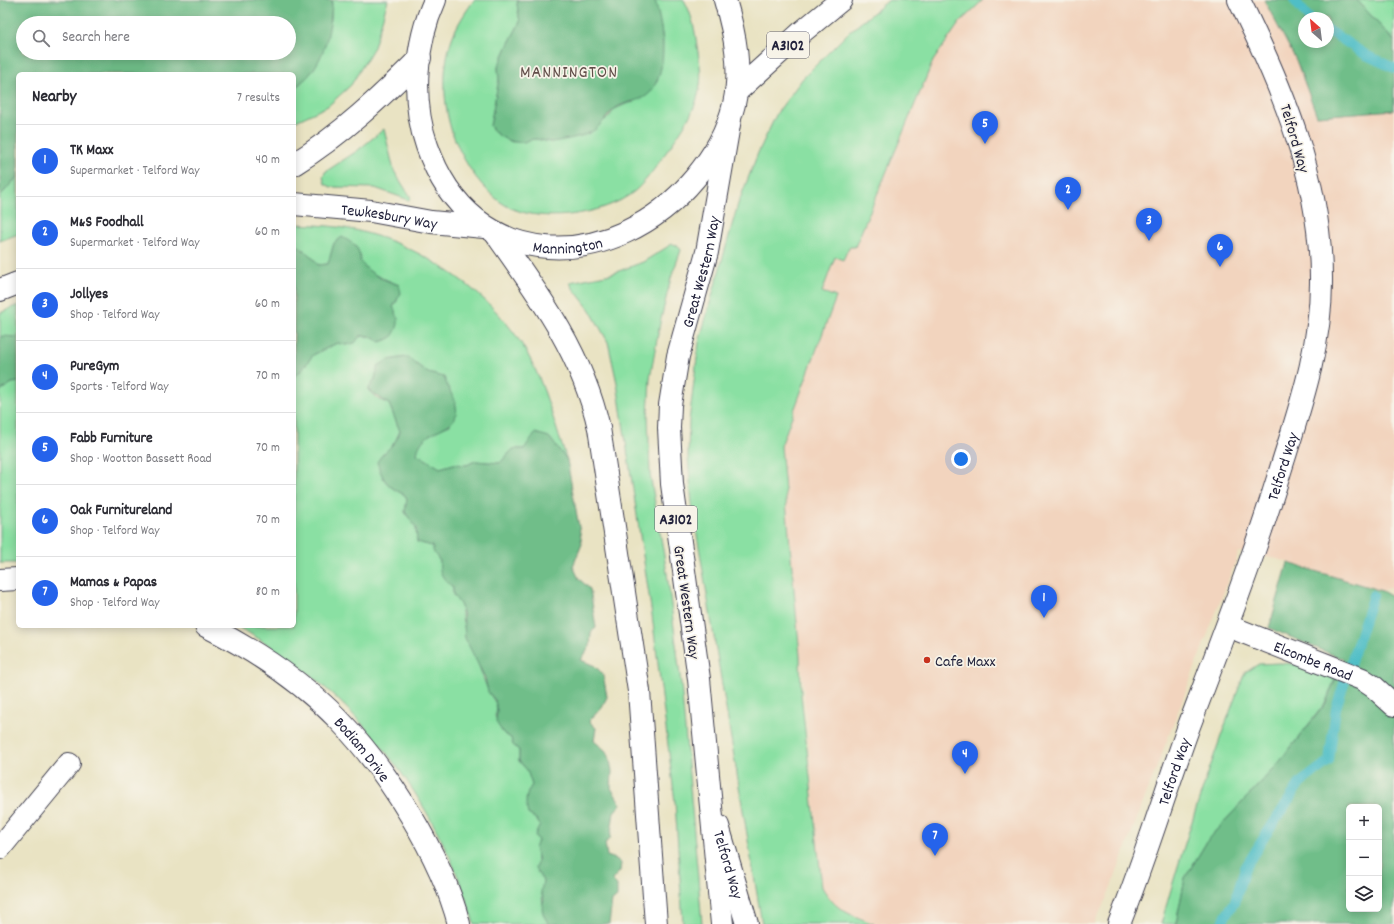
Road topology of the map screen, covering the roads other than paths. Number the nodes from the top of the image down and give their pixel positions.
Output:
1 (427, 0) edge
2 (435, 0) edge
3 (725, 0) edge
4 (841, 0) edge
5 (1239, 0) edge
6 (425, 28) junction
7 (420, 58) junction
8 (736, 92) junction
9 (730, 119) junction
10 (296, 163) edge
11 (296, 204) edge
12 (490, 230) junction
13 (16, 285) edge
14 (0, 290) edge
15 (16, 579) edge
16 (0, 580) edge
17 (1228, 626) junction
18 (209, 628) edge
19 (1394, 705) edge
20 (69, 764) dead end
21 (712, 804) junction
22 (0, 848) edge
23 (459, 924) edge
24 (656, 924) edge
25 (722, 924) edge
26 (747, 924) edge
27 (1119, 924) edge

1 - 6 main road
2 - 6 main road, Mannington
3 - 8 main road, Mannington
4 - 8 main road, A3102
5 - 17 main road, Telford Way
6 - 7 main road, Mannington
7 - 10 main road
7 - 12 main road, Mannington
8 - 9 main road, Mannington
9 - 12 main road, Mannington
9 - 21 main road, Great Western Way / A3102
11 - 12 main road, Tewkesbury Way
12 - 24 main road
13 - 14 main road
15 - 16 main road
17 - 19 main road, Elcombe Road
17 - 27 main road, Telford Way
18 - 23 main road, Bodiam Drive
20 - 22 main road
21 - 25 main road, Great Western Way / A3102
21 - 26 main road, Telford Way

